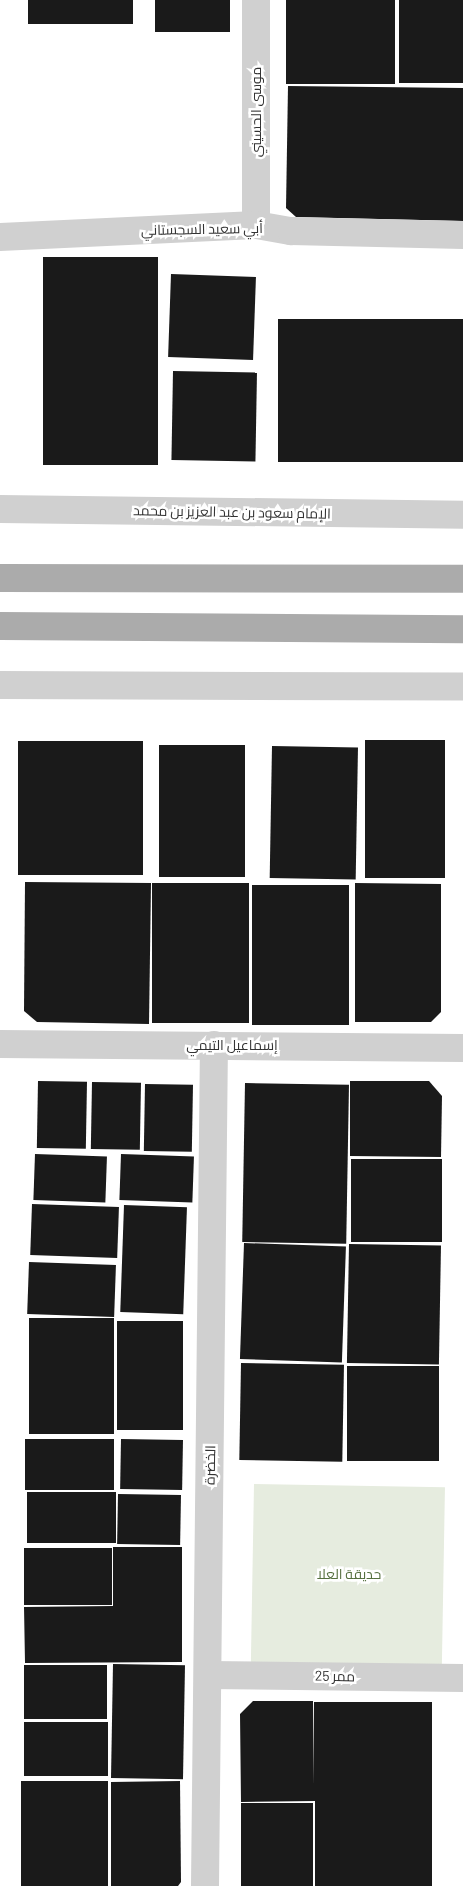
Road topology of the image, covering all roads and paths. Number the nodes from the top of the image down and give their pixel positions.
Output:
1 (256, 0) edge
2 (256, 225) junction
3 (463, 235) edge
4 (0, 237) edge
5 (0, 509) edge
6 (463, 514) edge
7 (0, 578) edge
8 (463, 579) edge
9 (0, 626) edge
10 (463, 629) edge
11 (0, 685) edge
12 (463, 687) edge
13 (0, 1044) edge
14 (214, 1045) junction
15 (463, 1048) edge
16 (208, 1675) junction
17 (463, 1678) edge
18 (205, 1886) edge

1 - 2 street, موسى الحسيني
2 - 3 street, أبي سعيد السجستاني
2 - 4 street, أبي سعيد السجستاني
5 - 6 street, الإمام سعود بن عبد العزيز بن محمد
7 - 8 main road
9 - 10 main road
11 - 12 street
13 - 14 street, إسماعيل التيمي
14 - 15 street, إسماعيل التيمي
14 - 16 street, الخضرة
16 - 17 street, ممر 25
16 - 18 street, الخضرة

